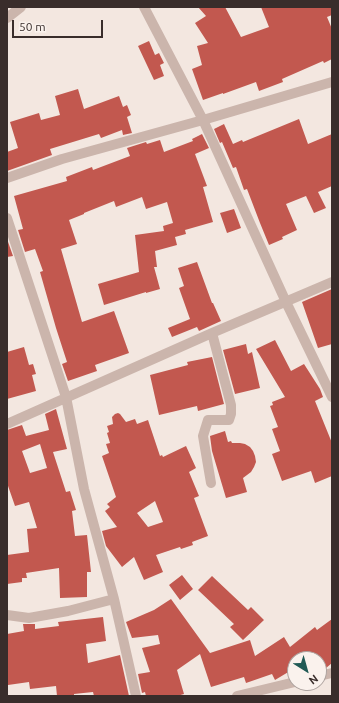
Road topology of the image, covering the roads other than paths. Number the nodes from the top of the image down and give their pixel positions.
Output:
1 (21, 7) edge
2 (144, 7) edge
3 (7, 18) edge
4 (332, 82) edge
5 (203, 120) junction
6 (7, 178) edge
7 (7, 218) edge
8 (332, 282) edge
9 (286, 302) junction
10 (212, 333) junction
11 (66, 397) junction
12 (332, 397) edge
13 (7, 424) edge
14 (211, 484) dead end
15 (114, 598) junction
16 (7, 615) edge
17 (287, 684) edge
18 (136, 696) edge
19 (237, 696) edge

1 - 3 street
2 - 5 street
4 - 5 street
5 - 6 street
5 - 9 street
7 - 11 street
8 - 9 street
9 - 10 street
9 - 12 street
10 - 11 street
10 - 14 street
11 - 13 street
11 - 15 street
15 - 16 street
15 - 18 street
17 - 19 street

